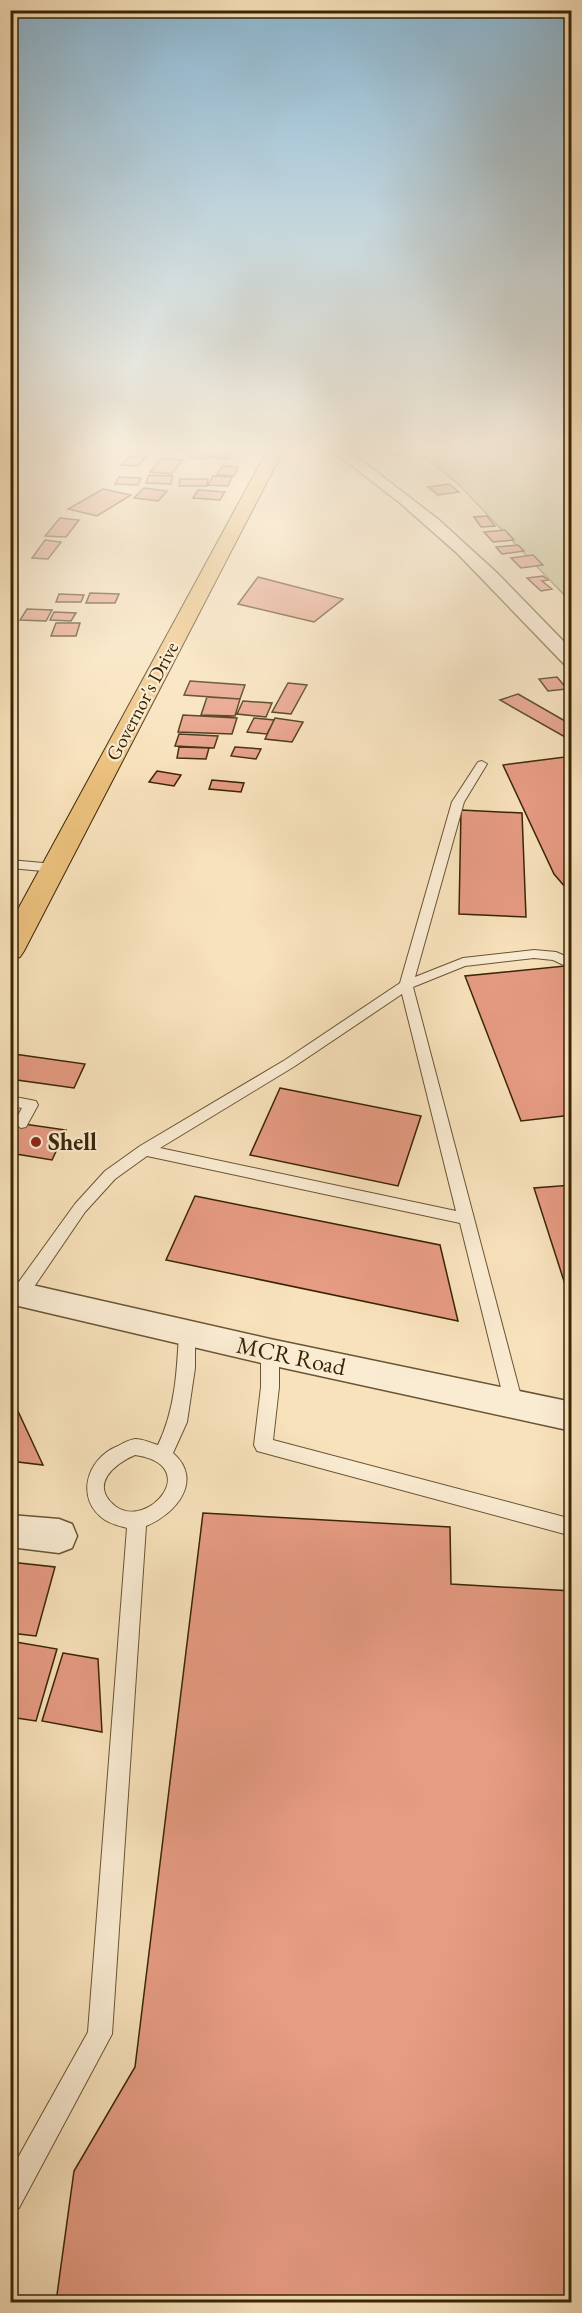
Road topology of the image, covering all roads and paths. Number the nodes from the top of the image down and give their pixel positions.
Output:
1 (217, 559) edge
2 (474, 559) edge
3 (572, 661) edge
4 (482, 764) dead end
5 (10, 864) edge
6 (54, 868) junction
7 (12, 944) edge
8 (572, 965) edge
9 (406, 985) junction
10 (10, 1101) edge
11 (21, 1123) dead end
12 (145, 1150) junction
13 (467, 1219) junction
14 (15, 1294) edge
15 (187, 1333) junction
16 (270, 1352) junction
17 (514, 1404) junction
18 (572, 1416) edge
19 (163, 1454) junction
20 (137, 1520) junction
21 (572, 1528) edge
22 (10, 1531) edge
23 (58, 1536) dead end
24 (10, 2199) edge

1 - 6 highway, Governor's Drive
2 - 3 street
4 - 9 lane
5 - 6 lane
6 - 7 highway, Governor's Drive
8 - 9 lane
9 - 12 lane
9 - 13 lane
10 - 11 lane
12 - 13 lane
12 - 14 lane
13 - 17 lane
14 - 15 street, MCR Road
15 - 16 street, MCR Road
15 - 19 lane
16 - 17 street, MCR Road
16 - 21 lane
17 - 18 street, MCR Road
19 - 20 lane
19 - 20 lane
20 - 24 lane
22 - 23 street

